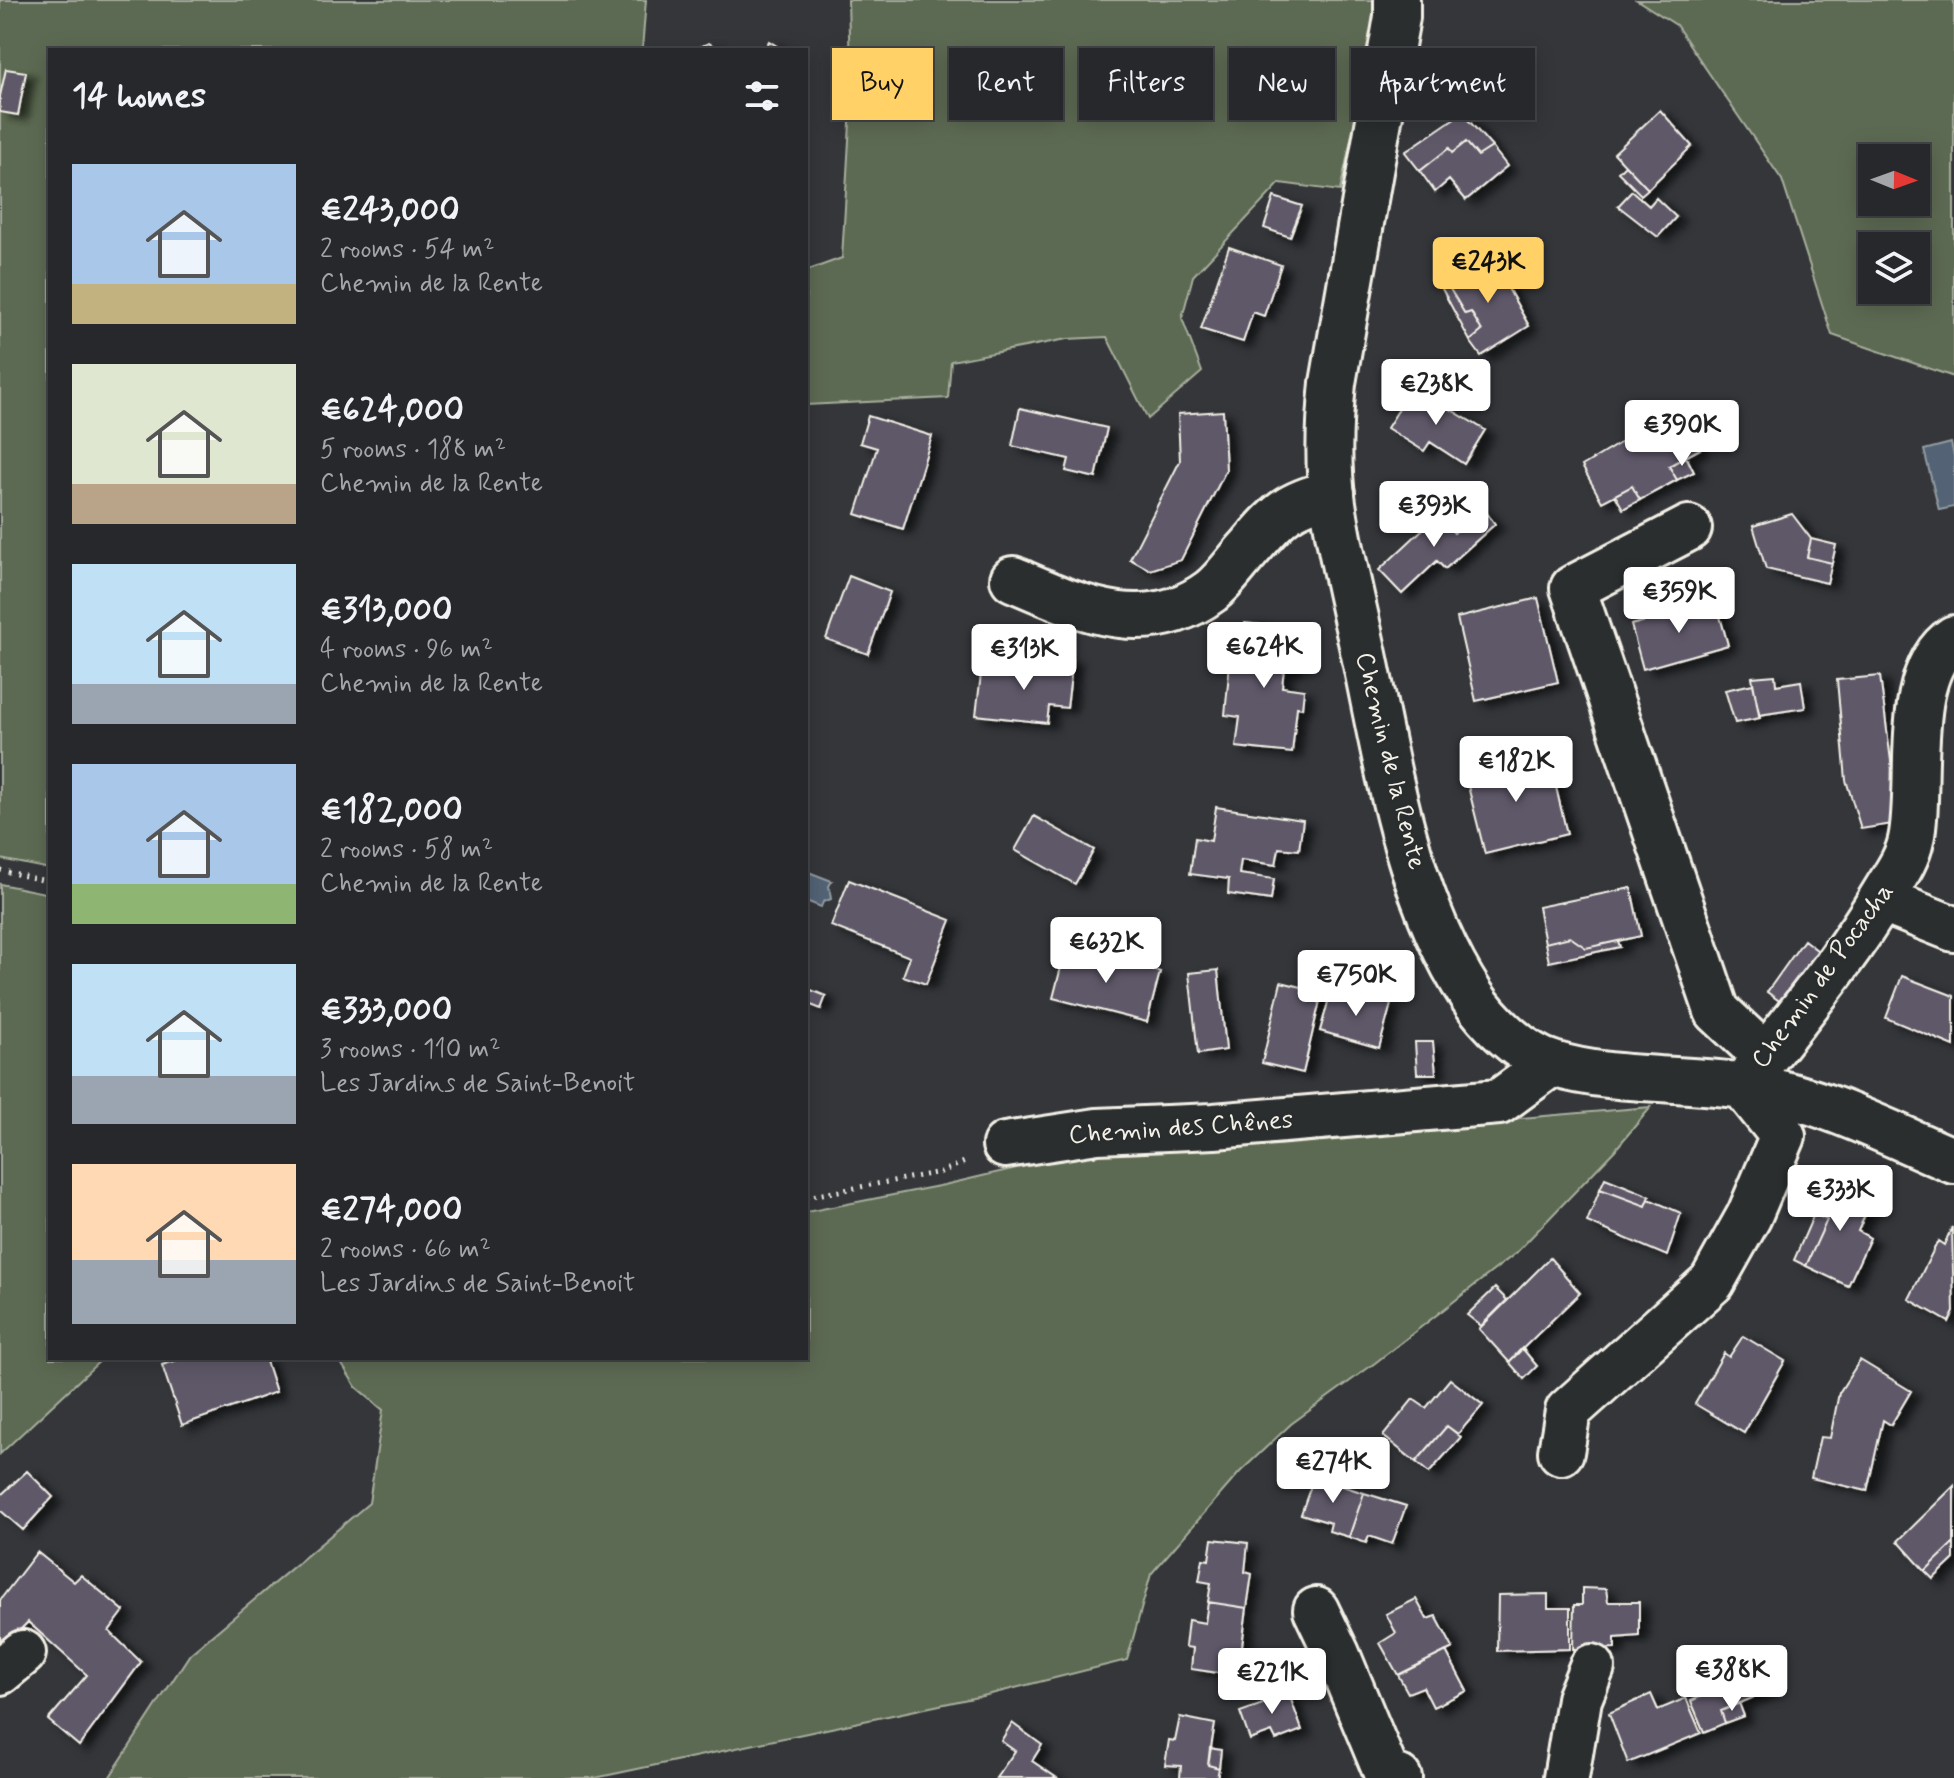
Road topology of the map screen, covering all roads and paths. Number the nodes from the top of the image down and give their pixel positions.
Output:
1 (1397, 0) edge
2 (1332, 493) junction
3 (1689, 528) dead end
4 (1013, 579) dead end
5 (1954, 638) edge
6 (0, 870) edge
7 (48, 882) edge
8 (1881, 900) junction
9 (1954, 929) edge
10 (1551, 1064) junction
11 (1754, 1071) junction
12 (1005, 1145) joint
13 (1954, 1161) edge
14 (808, 1197) edge
15 (1561, 1452) dead end
16 (1316, 1610) dead end
17 (1592, 1667) dead end
18 (1387, 1778) edge
19 (1399, 1778) edge
20 (1566, 1778) edge

1 - 2 street, Chemin de la Rente
2 - 4 street
2 - 10 street, Chemin de la Rente
3 - 11 street
5 - 8 street, Chemin de Pocacha
6 - 7 path
8 - 9 street
8 - 11 street, Chemin de Pocacha
10 - 11 street, Chemin de la Rente
10 - 12 street, Chemin des Chênes
11 - 13 street, Chemin de la Rente
11 - 15 street
12 - 14 path
16 - 18 street
17 - 20 street
18 - 19 street

